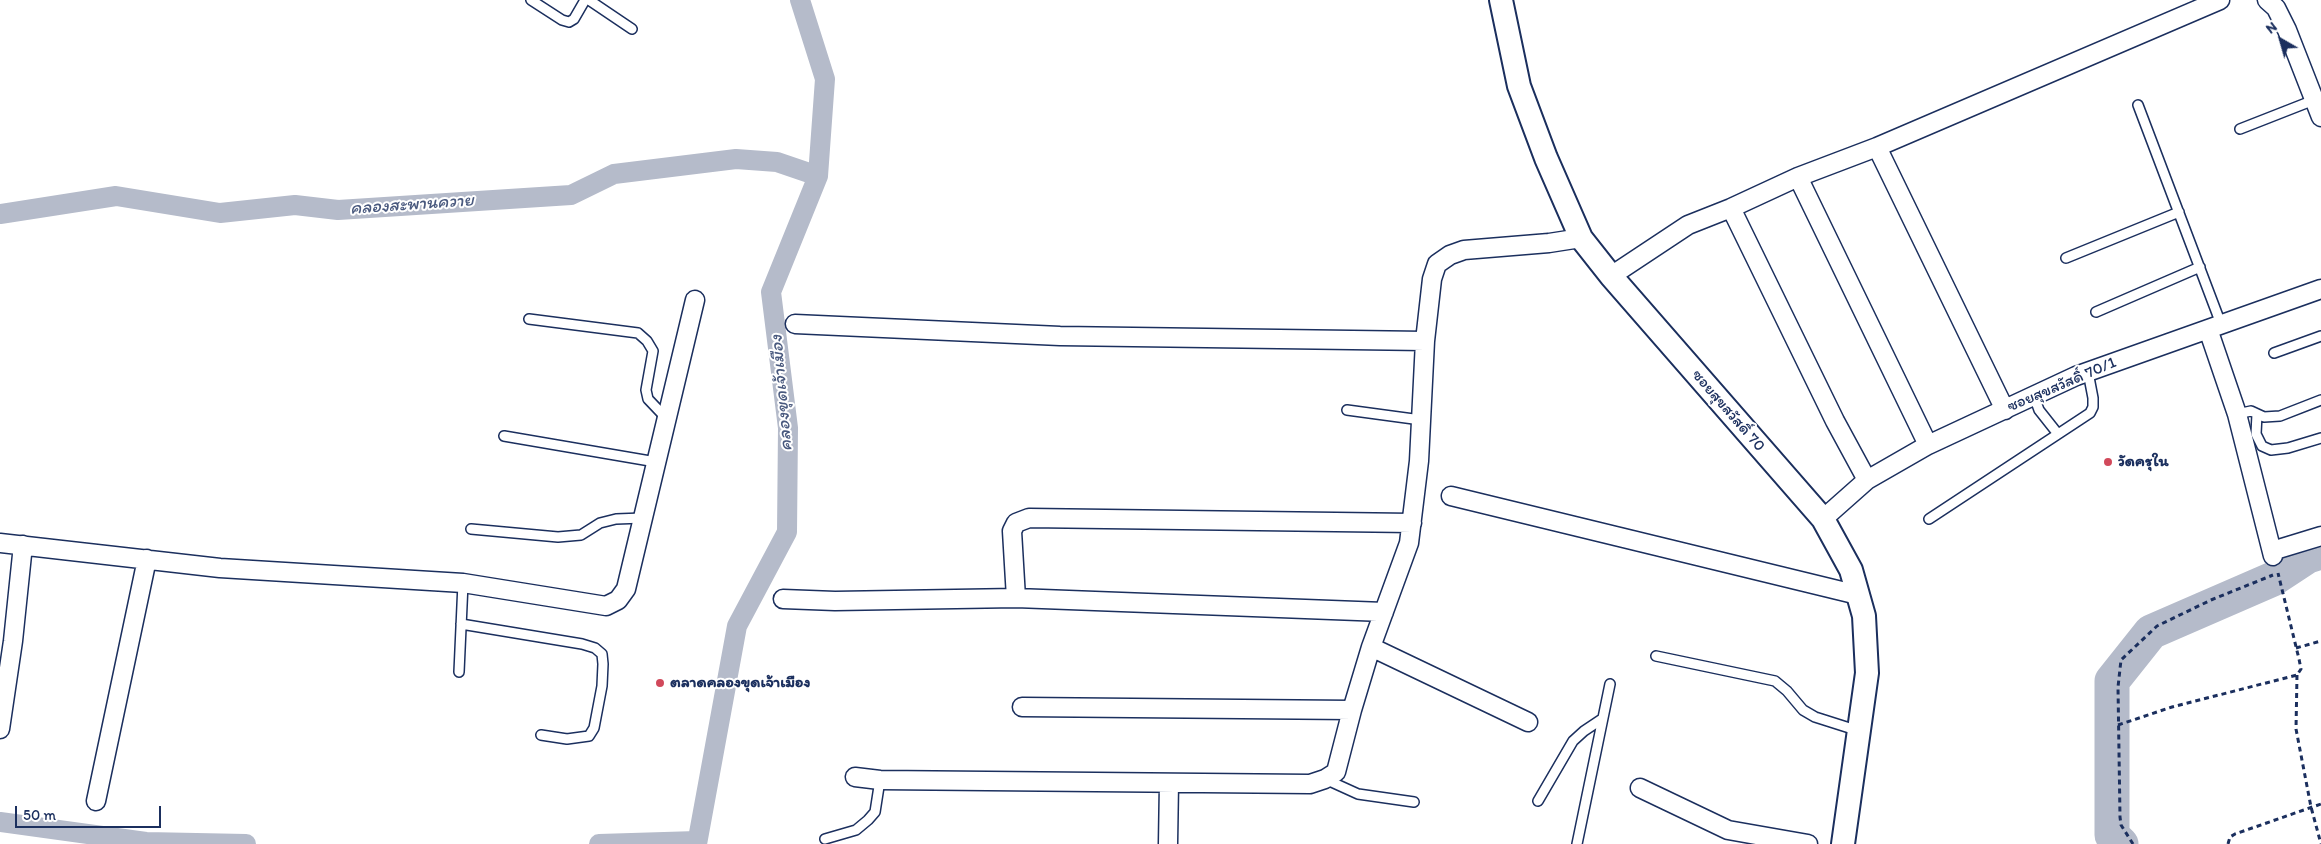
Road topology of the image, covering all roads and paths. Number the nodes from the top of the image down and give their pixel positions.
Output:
1 (531, 0) edge
2 (585, 0) edge
3 (589, 0) edge
4 (1502, 0) edge
5 (2220, 0) edge
6 (2267, 0) edge
7 (632, 29) dead end
8 (2314, 100) junction
9 (2138, 105) dead end
10 (2321, 117) edge
11 (2240, 129) dead end
12 (1877, 147) junction
13 (1798, 177) junction
14 (1731, 208) junction
15 (2178, 212) junction
16 (1581, 238) junction
17 (2066, 258) dead end
18 (2200, 267) junction
19 (1611, 276) junction
20 (2321, 289) edge
21 (695, 300) dead end
22 (2096, 312) dead end
23 (529, 318) dead end
24 (795, 324) dead end
25 (2214, 327) junction
26 (2321, 336) edge
27 (1425, 341) junction
28 (2274, 353) dead end
29 (2088, 372) junction
30 (2034, 396) junction
31 (2321, 400) edge
32 (1347, 410) dead end
33 (2005, 410) junction
34 (2238, 414) junction
35 (2257, 414) junction
36 (667, 418) junction
37 (1421, 420) junction
38 (2058, 434) junction
39 (504, 436) dead end
40 (2321, 438) edge
41 (1928, 445) junction
42 (656, 462) junction
43 (1867, 480) junction
44 (1451, 496) dead end
45 (643, 518) junction
46 (1823, 519) junction
47 (1929, 519) dead end
48 (1412, 523) junction
49 (471, 529) dead end
50 (2321, 536) edge
51 (0, 543) edge
52 (23, 545) junction
53 (147, 559) junction
54 (2275, 562) junction
55 (463, 583) junction
56 (1858, 595) junction
57 (1016, 598) junction
58 (783, 599) dead end
59 (1384, 612) junction
60 (461, 624) junction
61 (2321, 641) edge
62 (1371, 647) junction
63 (2296, 648) junction
64 (1656, 656) dead end
65 (459, 672) dead end
66 (2297, 675) junction
67 (1610, 684) dead end
68 (1022, 707) dead end
69 (1352, 710) junction
70 (1602, 720) junction
71 (1528, 722) dead end
72 (2118, 725) junction
73 (0, 729) edge
74 (1859, 731) junction
75 (541, 735) dead end
76 (855, 777) dead end
77 (1325, 779) junction
78 (880, 780) junction
79 (1169, 783) junction
80 (1640, 788) dead end
81 (96, 801) dead end
82 (1538, 801) dead end
83 (1414, 802) dead end
84 (2321, 804) edge
85 (2310, 807) junction
86 (826, 839) dead end
87 (1168, 844) edge
88 (1577, 844) edge
89 (1808, 844) edge
90 (1843, 844) edge
91 (2133, 844) edge
92 (2228, 844) edge
93 (2321, 844) edge

1 - 2 lane
3 - 7 lane
4 - 16 street, ซอยสุขสวัสดิ์ 70
5 - 12 street
6 - 8 street
8 - 10 street
8 - 11 lane
9 - 15 lane
12 - 13 street
12 - 33 street
13 - 14 street
13 - 41 street
14 - 19 street
14 - 43 street
15 - 17 lane
15 - 18 lane
16 - 19 street, ซอยสุขสวัสดิ์ 70
16 - 27 street
18 - 22 lane
18 - 25 lane
19 - 46 street, ซอยสุขสวัสดิ์ 70
20 - 25 street, ซอยสุขสวัสดิ์ 70/1
21 - 36 street
23 - 36 lane
24 - 27 street
25 - 29 street, ซอยสุขสวัสดิ์ 70/1
25 - 34 street
26 - 28 lane
27 - 37 street
29 - 30 street, ซอยสุขสวัสดิ์ 70/1
29 - 38 lane
30 - 33 street, ซอยสุขสวัสดิ์ 70/1
30 - 38 lane
31 - 35 lane
32 - 37 lane
33 - 41 street, ซอยสุขสวัสดิ์ 70/1
34 - 35 lane
34 - 54 street
35 - 40 lane
36 - 42 street
37 - 48 street
38 - 47 lane
39 - 42 lane
41 - 43 street, ซอยสุขสวัสดิ์ 70/1
42 - 45 street
43 - 46 street, ซอยสุขสวัสดิ์ 70/1
44 - 56 street
45 - 49 lane
45 - 55 street
46 - 56 street, ซอยสุขสวัสดิ์ 70
48 - 57 street
48 - 59 street
50 - 54 street
51 - 52 street
52 - 53 street
52 - 73 street
53 - 55 street
53 - 81 street
54 - 63 path
54 - 72 path
55 - 60 lane
56 - 74 street, ซอยสุขสวัสดิ์ 70
57 - 58 street
57 - 59 street
59 - 62 street
60 - 65 lane
60 - 75 lane
61 - 63 path
62 - 69 street
62 - 71 street
63 - 66 path
64 - 74 lane
66 - 72 path
66 - 85 path
67 - 70 lane
68 - 69 street
69 - 77 street
70 - 82 lane
70 - 88 lane
72 - 91 path
74 - 90 street, ซอยสุขสวัสดิ์ 70
76 - 78 street
77 - 79 street
77 - 83 lane
78 - 79 street
78 - 86 lane
79 - 87 street
80 - 89 street
84 - 85 path
85 - 92 path
85 - 93 path

